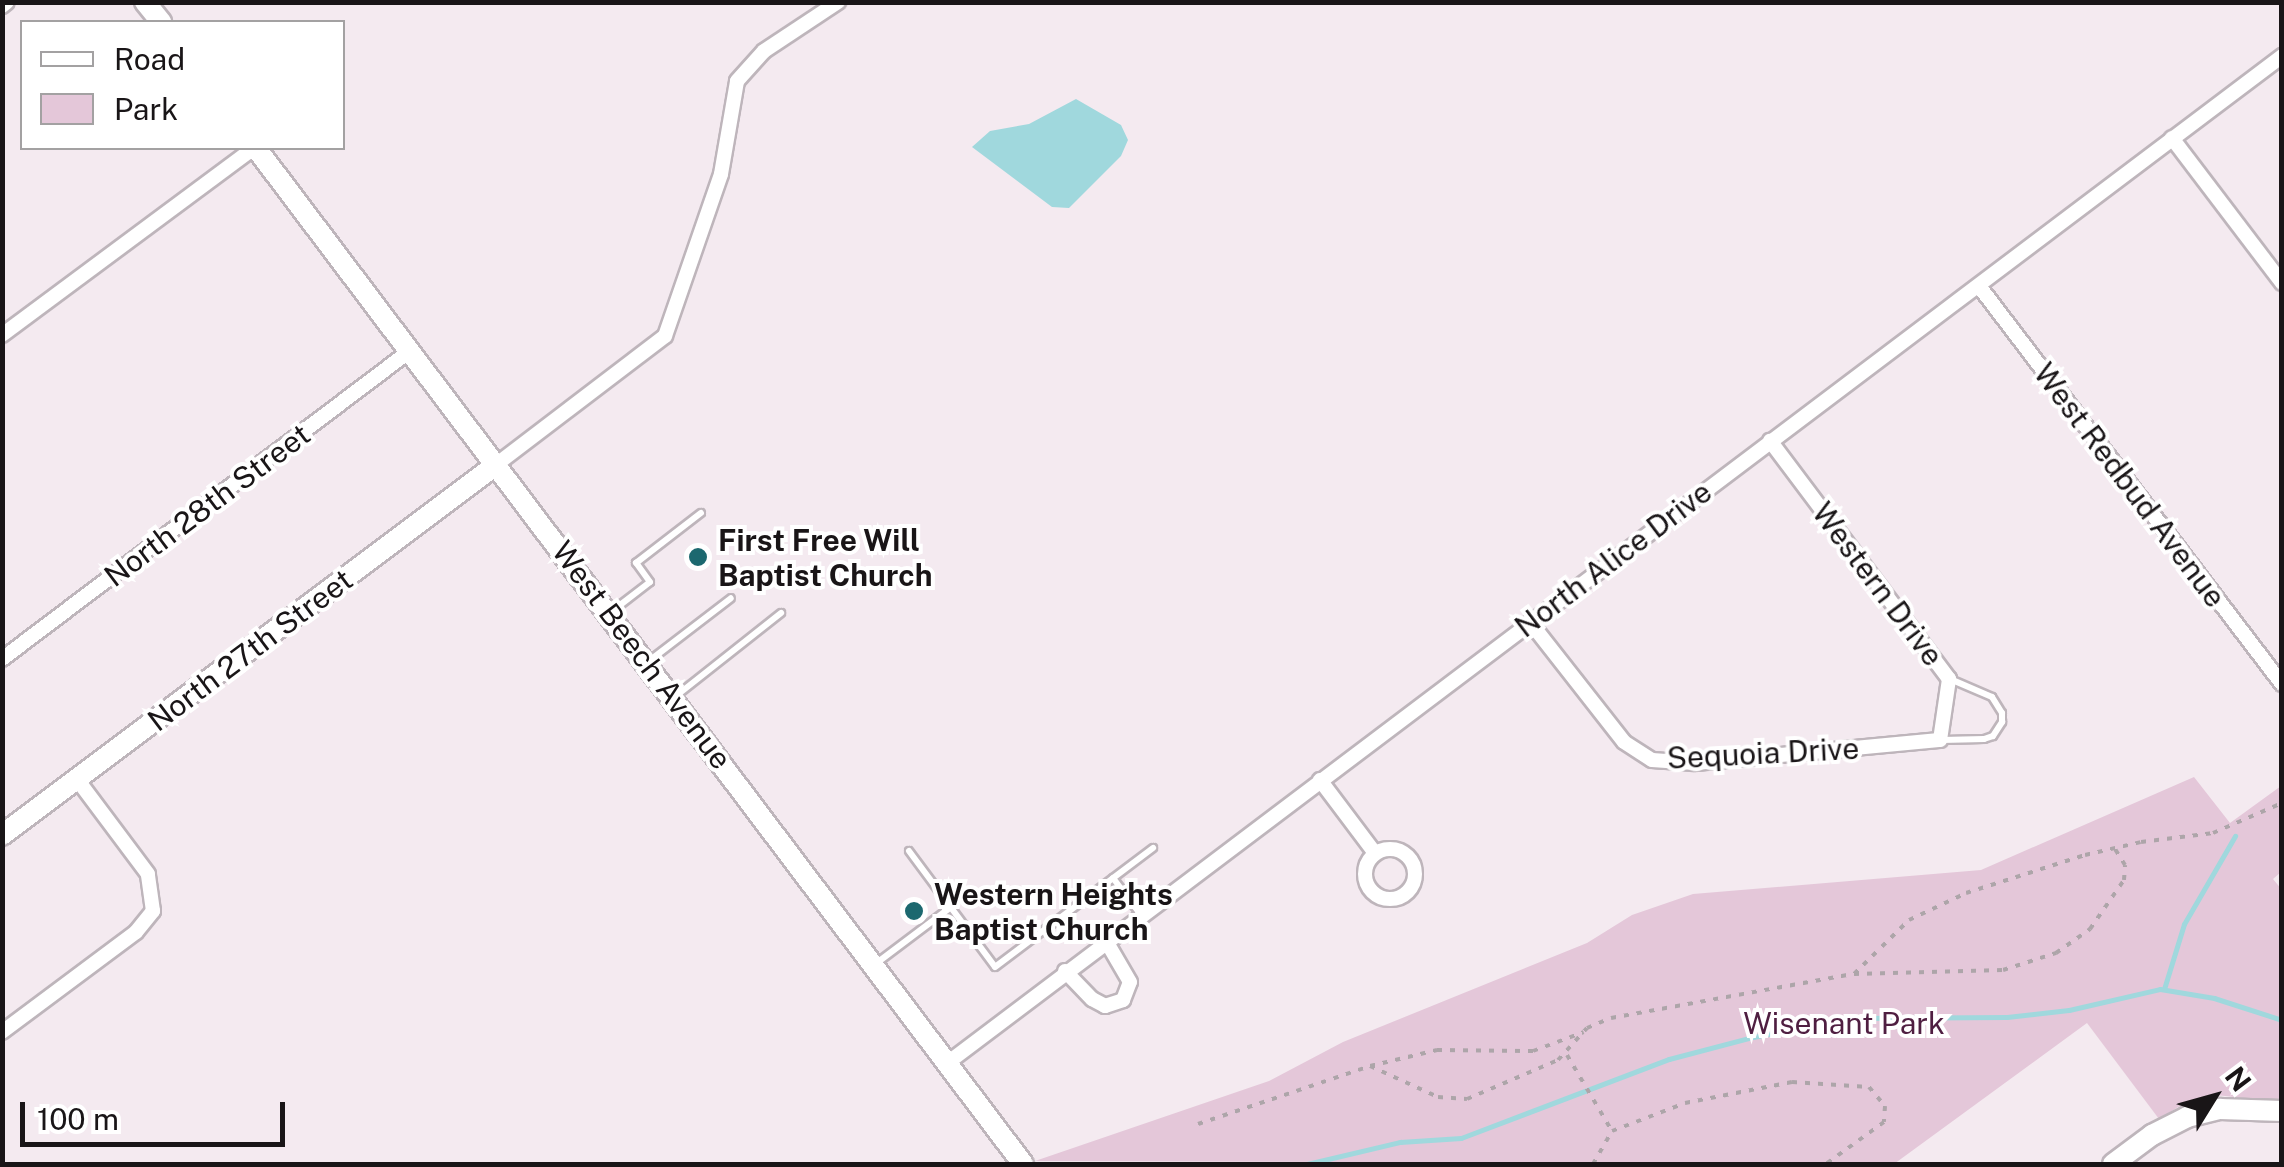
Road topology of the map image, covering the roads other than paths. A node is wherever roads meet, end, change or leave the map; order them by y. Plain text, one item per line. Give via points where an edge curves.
1 (838, 2) edge
2 (2282, 56) edge
3 (2172, 138) junction
4 (252, 150) edge
5 (257, 150) edge
6 (2282, 283) edge
7 (1979, 286) junction
8 (2, 335) edge
9 (412, 350) junction
10 (1770, 440) junction
11 (497, 464) junction
12 (701, 513) dead end
13 (731, 598) dead end
14 (610, 612) junction
15 (780, 613) dead end
16 (1530, 622) junction
17 (2, 659) edge
18 (648, 662) junction
19 (1949, 679) junction
20 (2282, 684) edge
21 (674, 697) junction
22 (1940, 740) junction
23 (77, 779) junction
24 (1320, 780) junction
25 (2, 835) edge
26 (1153, 848) dead end
27 (909, 851) dead end
28 (1375, 853) dead end
29 (1113, 878) junction
30 (951, 907) junction
31 (1141, 915) junction
32 (1106, 941) junction
33 (873, 966) junction
34 (1066, 971) junction
35 (2, 1032) edge
36 (946, 1064) junction
37 (2282, 1112) edge
38 (1023, 1164) edge
39 (2114, 1164) edge

1 - 11 street via 764,51 737,81 722,174 665,336
2 - 3 street, North Alice Drive
3 - 6 street
3 - 7 street, North Alice Drive
4 - 8 street
5 - 9 main road, West Beech Avenue
7 - 10 street, North Alice Drive
7 - 20 street, West Redbud Avenue
9 - 11 main road, West Beech Avenue
9 - 17 street, North 28th Street
10 - 16 street, North Alice Drive
10 - 19 street, Western Drive
11 - 14 main road, West Beech Avenue
11 - 23 main road, North 27th Street
12 - 14 lane via 636,563 650,582
13 - 18 lane
14 - 18 main road, West Beech Avenue
15 - 21 lane
16 - 22 street, Sequoia Drive via 1624,742 1652,760 1695,763
16 - 24 street, North Alice Drive
18 - 21 main road, West Beech Avenue
19 - 22 street, Western Drive
19 - 22 lane via 1992,697 2002,722 1984,739
21 - 33 main road, West Beech Avenue
23 - 25 main road, North 27th Street
23 - 35 street via 148,874 153,910 136,932
24 - 28 street
24 - 31 street, North Alice Drive
26 - 29 lane
27 - 30 lane
29 - 30 lane via 995,967
29 - 31 lane
30 - 33 lane
31 - 32 street, North Alice Drive
32 - 34 street, North Alice Drive
32 - 34 street via 1130,982 1123,1000 1106,1006 1092,999
33 - 36 main road, West Beech Avenue
34 - 36 street, North Alice Drive
36 - 38 main road, West Beech Avenue
37 - 39 main road via 2247,1107 2187,1117

